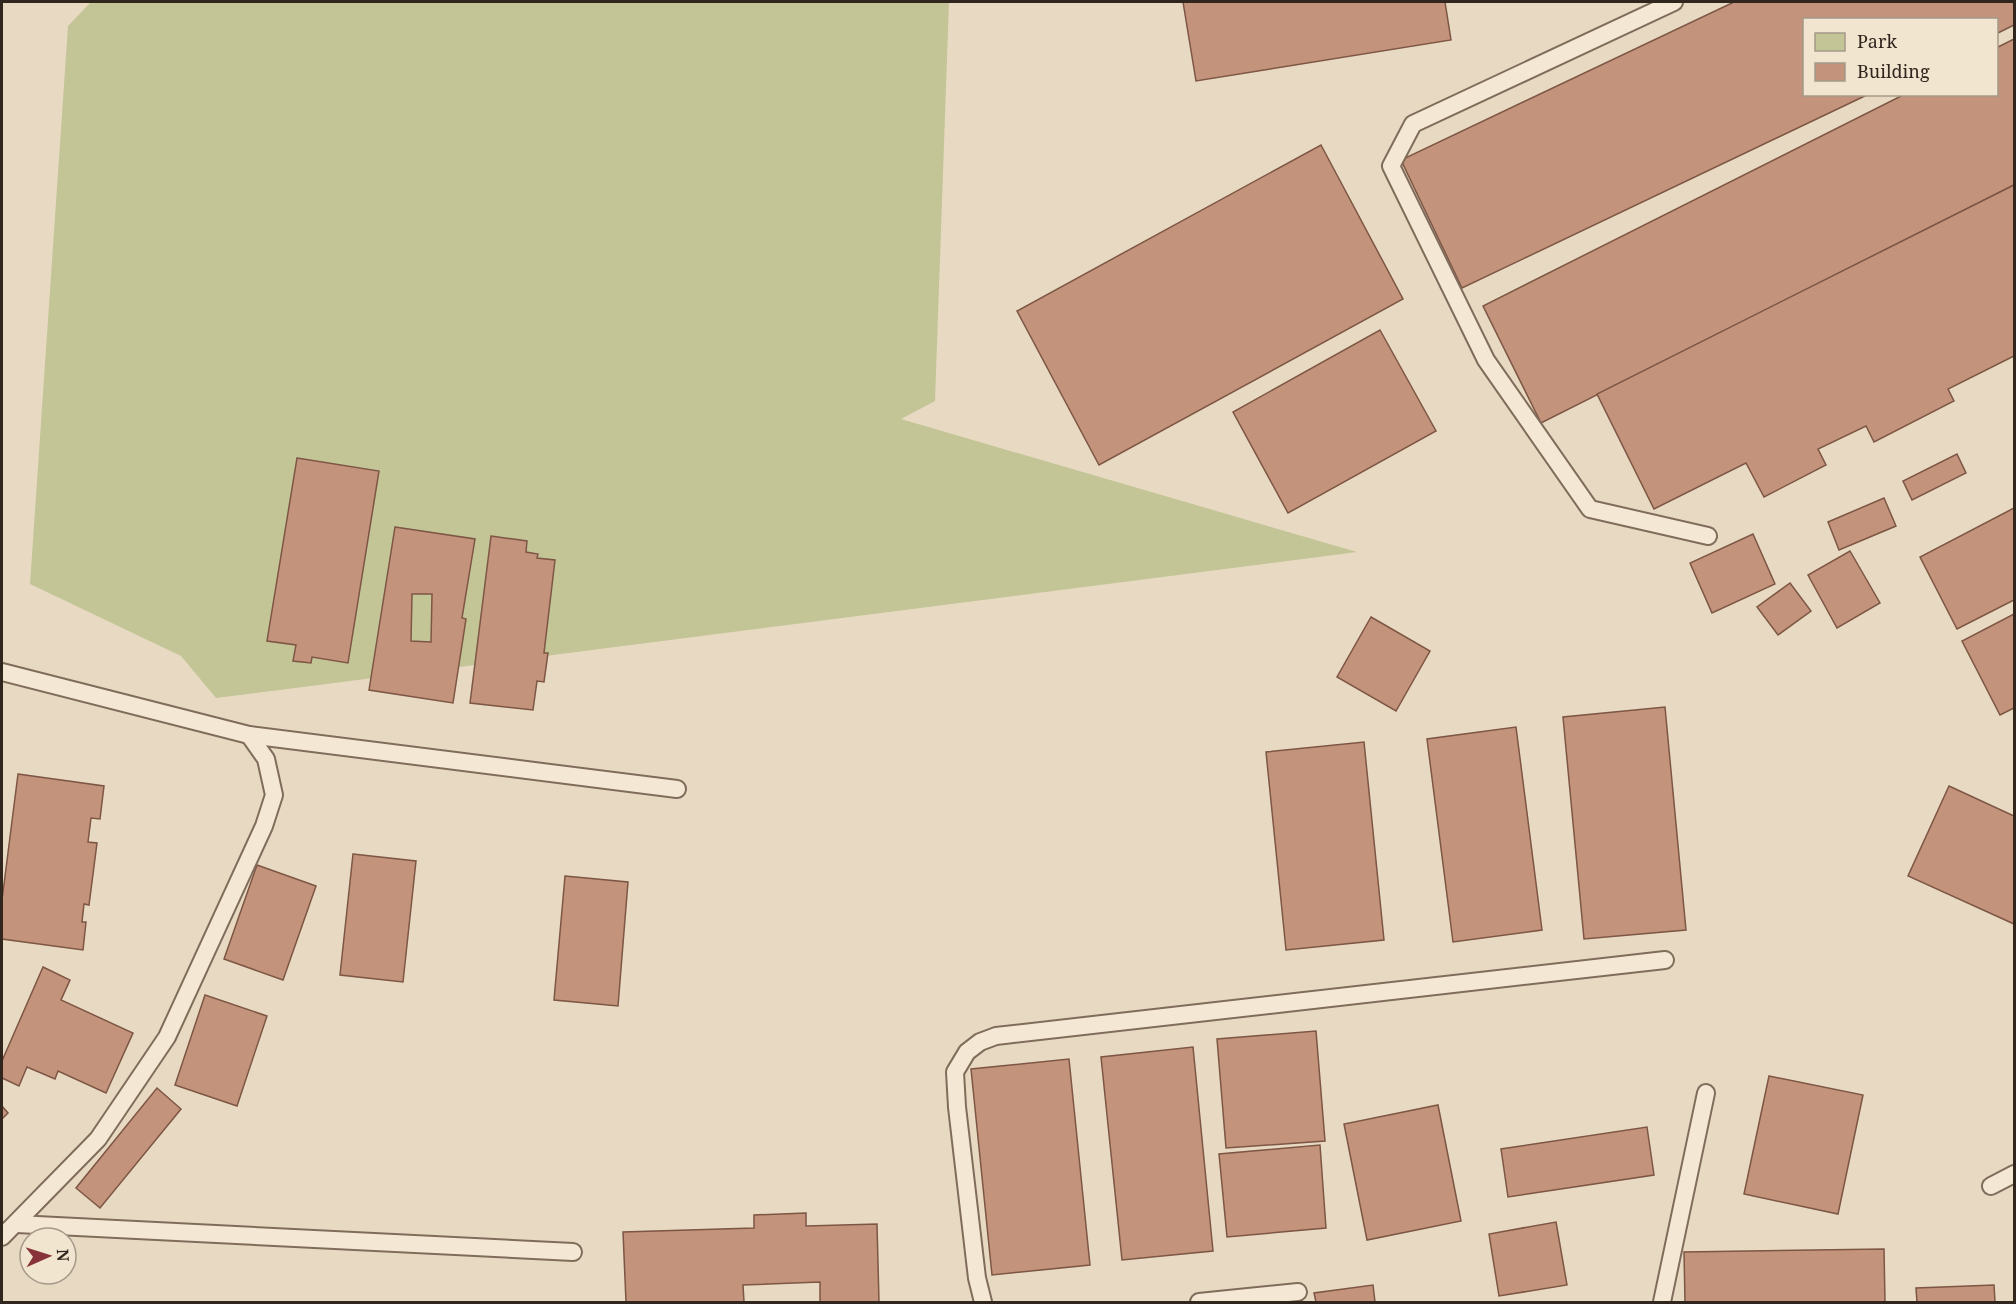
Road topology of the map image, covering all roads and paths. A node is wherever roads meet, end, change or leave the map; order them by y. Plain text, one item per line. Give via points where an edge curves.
1 (1674, 2) edge
2 (1708, 536) dead end
3 (2, 672) edge
4 (249, 735) junction
5 (677, 789) dead end
6 (1665, 960) dead end
7 (1706, 1093) dead end
8 (2014, 1174) edge
9 (1991, 1186) dead end
10 (17, 1224) junction
11 (2, 1237) edge
12 (573, 1252) dead end
13 (1298, 1292) dead end
14 (983, 1302) edge
15 (1199, 1302) edge
16 (1662, 1302) edge

1 - 2 lane via 1413,124 1391,166 1485,360 1590,509
3 - 4 lane
4 - 5 lane
4 - 10 lane via 266,759 274,795 264,826 167,1038 98,1138
6 - 14 lane via 996,1036 980,1042 960,1061 955,1072 977,1278
7 - 16 lane
8 - 9 lane
10 - 11 lane
10 - 12 lane
13 - 15 lane

